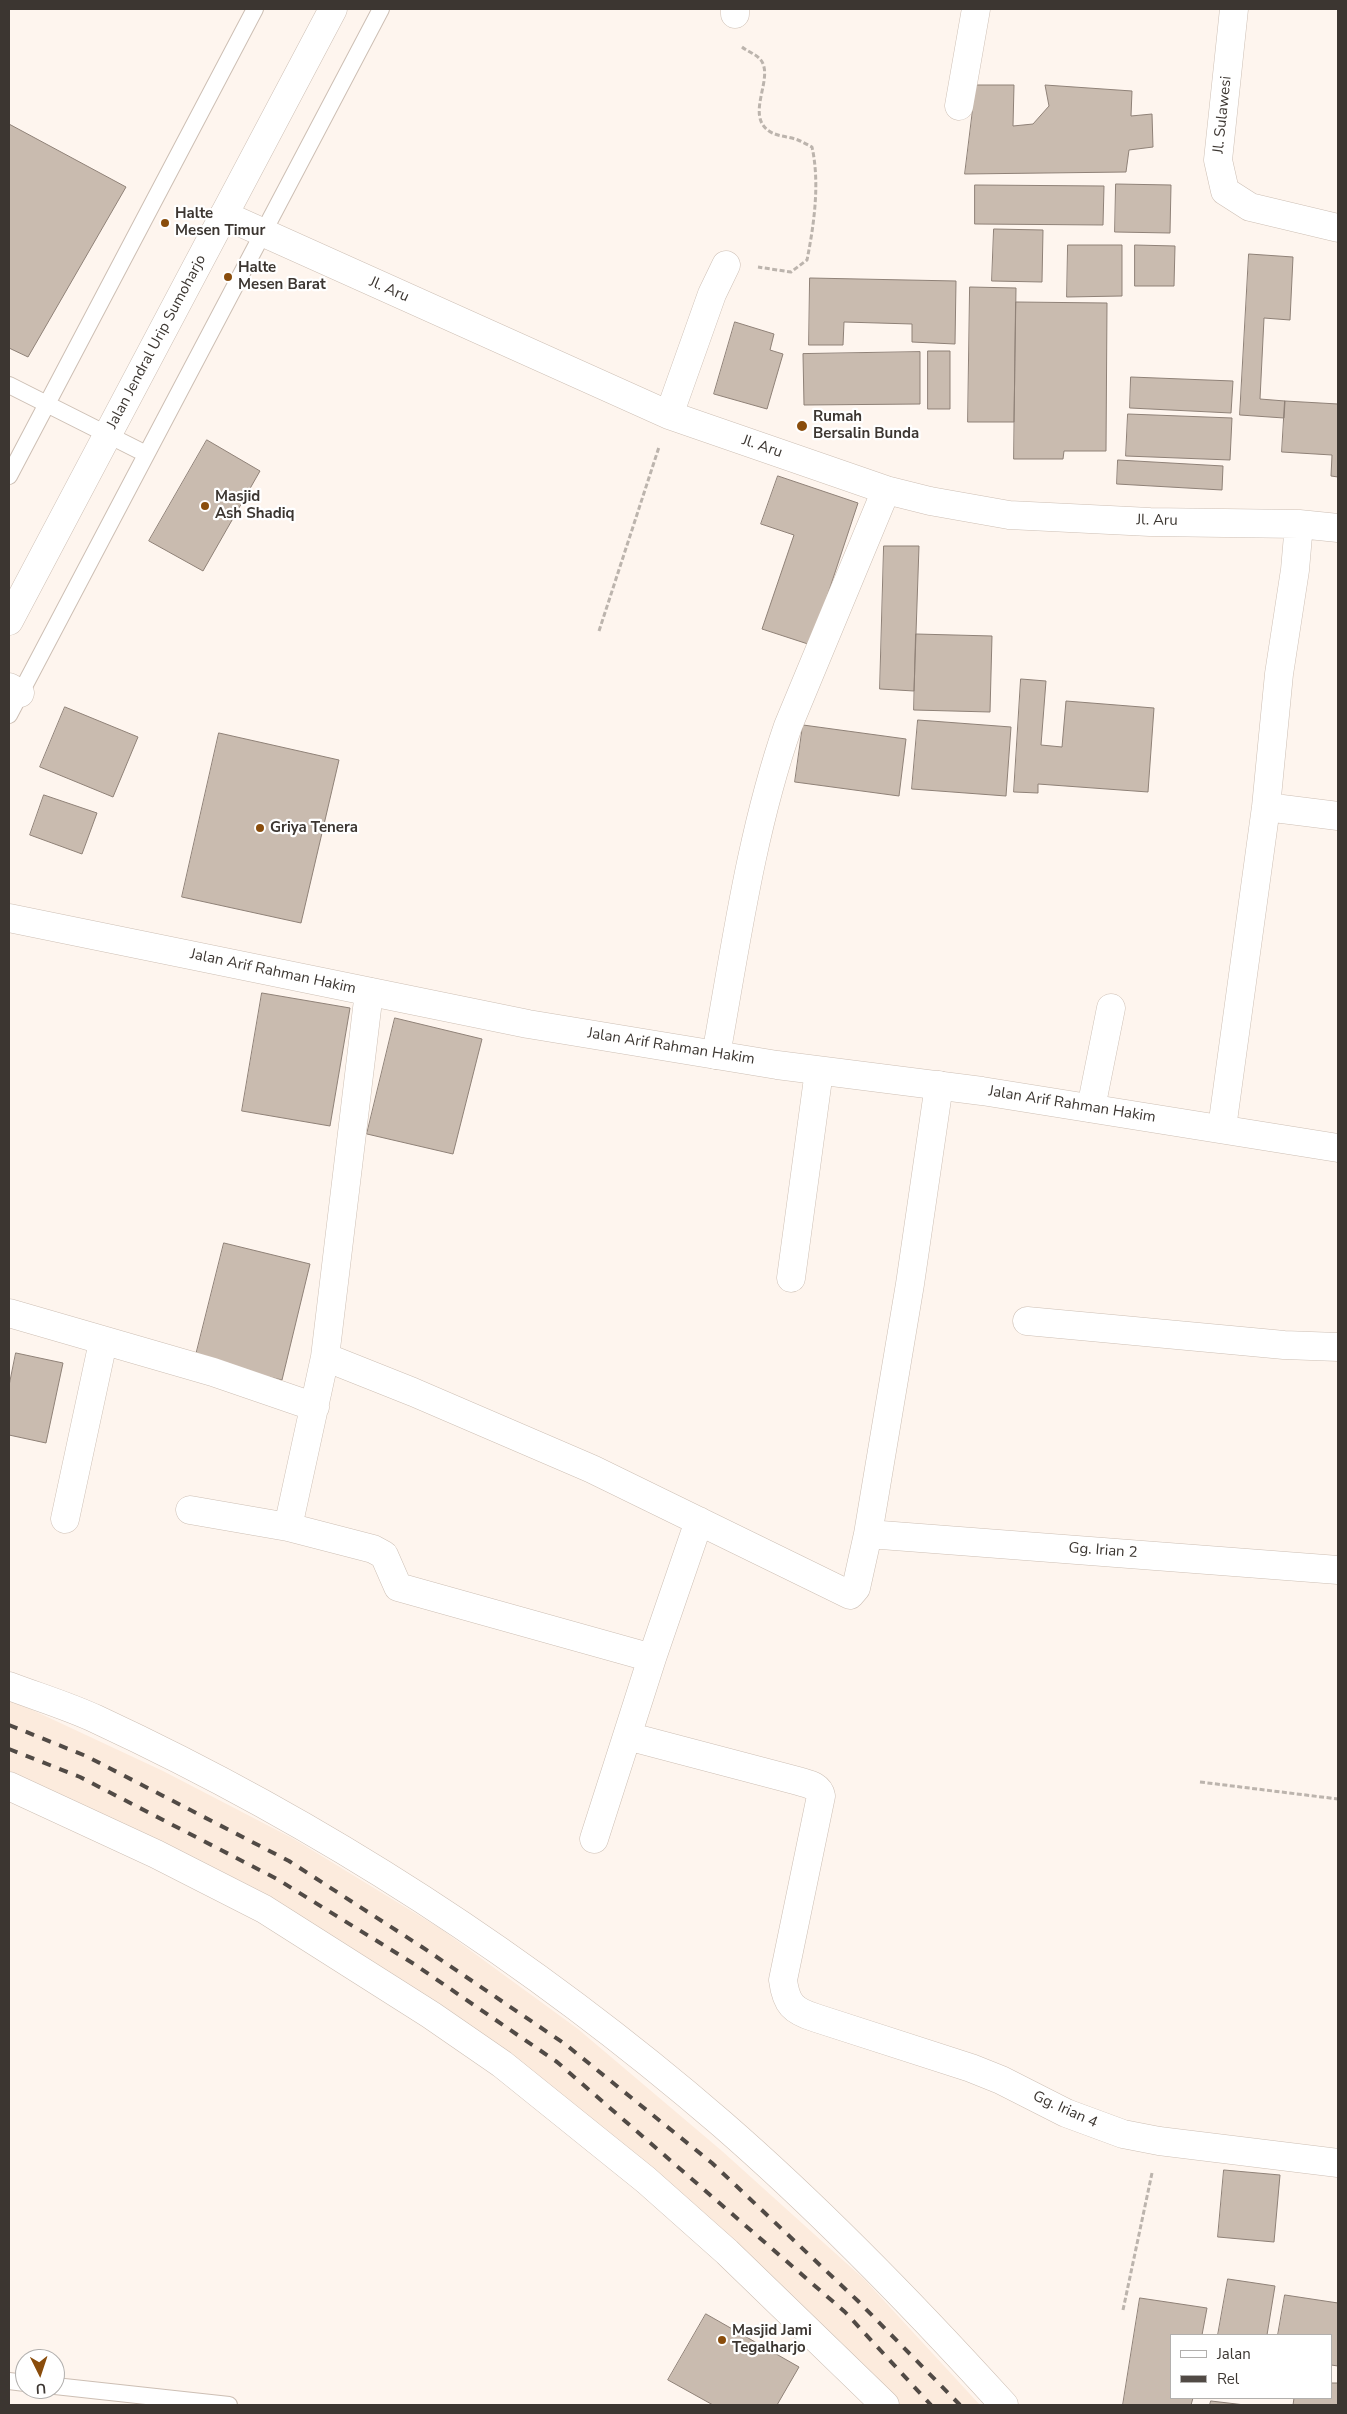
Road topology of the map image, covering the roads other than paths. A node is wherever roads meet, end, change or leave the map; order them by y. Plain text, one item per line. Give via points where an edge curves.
1 (256, 9) edge
2 (333, 9) edge
3 (381, 9) edge
4 (976, 9) edge
5 (1234, 9) edge
6 (959, 106) dead end
7 (224, 215) junction
8 (1338, 228) edge
9 (263, 234) junction
10 (726, 265) road end
11 (9, 385) edge
12 (46, 405) junction
13 (669, 415) junction
14 (108, 434) junction
15 (146, 454) junction
16 (9, 476) edge
17 (886, 490) junction
18 (1299, 524) junction
19 (1338, 528) edge
20 (9, 621) edge
21 (13, 698) edge
22 (1266, 807) junction
23 (1338, 816) edge
24 (9, 918) edge
25 (369, 992) junction
26 (1111, 1008) dead end
27 (716, 1055) junction
28 (819, 1071) junction
29 (939, 1085) junction
30 (1091, 1108) junction
31 (1222, 1128) junction
32 (1338, 1148) edge
33 (791, 1278) dead end
34 (9, 1313) edge
35 (1027, 1321) dead end
36 (103, 1342) junction
37 (1338, 1347) edge
38 (325, 1357) junction
39 (315, 1407) junction
40 (190, 1510) dead end
41 (65, 1519) dead end
42 (699, 1521) junction
43 (288, 1527) junction
44 (868, 1534) junction
45 (1338, 1570) edge
46 (652, 1658) junction
47 (9, 1686) edge
48 (627, 1736) junction
49 (9, 1786) edge
50 (594, 1839) dead end
51 (1338, 2162) edge
52 (65, 2387) edge
53 (229, 2405) edge
54 (885, 2405) edge
55 (1004, 2405) edge

1 - 12 lane
2 - 7 street, Jalan Jendral Urip Sumoharjo
3 - 9 lane
4 - 6 street
5 - 8 street, Jl. Sulawesi via 1218,160 1225,191 1250,208
7 - 9 street, Jl. Aru
7 - 14 street, Jalan Jendral Urip Sumoharjo
9 - 13 street, Jl. Aru
9 - 15 lane
10 - 13 street via 712,294
11 - 12 lane
12 - 14 lane
12 - 16 lane
13 - 17 street, Jl. Aru
14 - 15 lane
14 - 20 street, Jalan Jendral Urip Sumoharjo
15 - 21 lane
17 - 18 street, Jl. Aru via 1009,515 1150,522
17 - 27 street via 776,761 752,850
18 - 19 street, Jl. Aru
18 - 22 street
22 - 23 street
22 - 31 street
24 - 25 street, Jalan Arif Rahman Hakim
25 - 27 street, Jalan Arif Rahman Hakim via 528,1024
25 - 38 street
26 - 30 street
27 - 28 street, Jalan Arif Rahman Hakim
28 - 29 street, Jalan Arif Rahman Hakim
28 - 33 street
29 - 30 street, Jalan Arif Rahman Hakim
29 - 44 street
30 - 31 street, Jalan Arif Rahman Hakim
31 - 32 street, Jalan Arif Rahman Hakim
34 - 36 street
35 - 37 street via 1284,1345
36 - 39 street via 213,1372
36 - 41 street
38 - 39 street
38 - 42 street via 574,1461
39 - 43 street
40 - 43 street
42 - 44 street via 845,1594 856,1588
42 - 46 street
43 - 46 street via 381,1552 398,1587
44 - 45 street, Gg. Irian 2
46 - 48 street
47 - 55 street via 94,1718 238,1790 352,1855 520,1966 722,2124 836,2230 929,2323
48 - 50 street
48 - 51 street, Gg. Irian 4 via 798,1781 820,1791 783,1980 785,1996 793,2008 803,2014 963,2065 1066,2113 1123,2134
49 - 54 street via 156,1854 264,1909 423,2009 494,2058 638,2174 727,2252
52 - 53 lane

